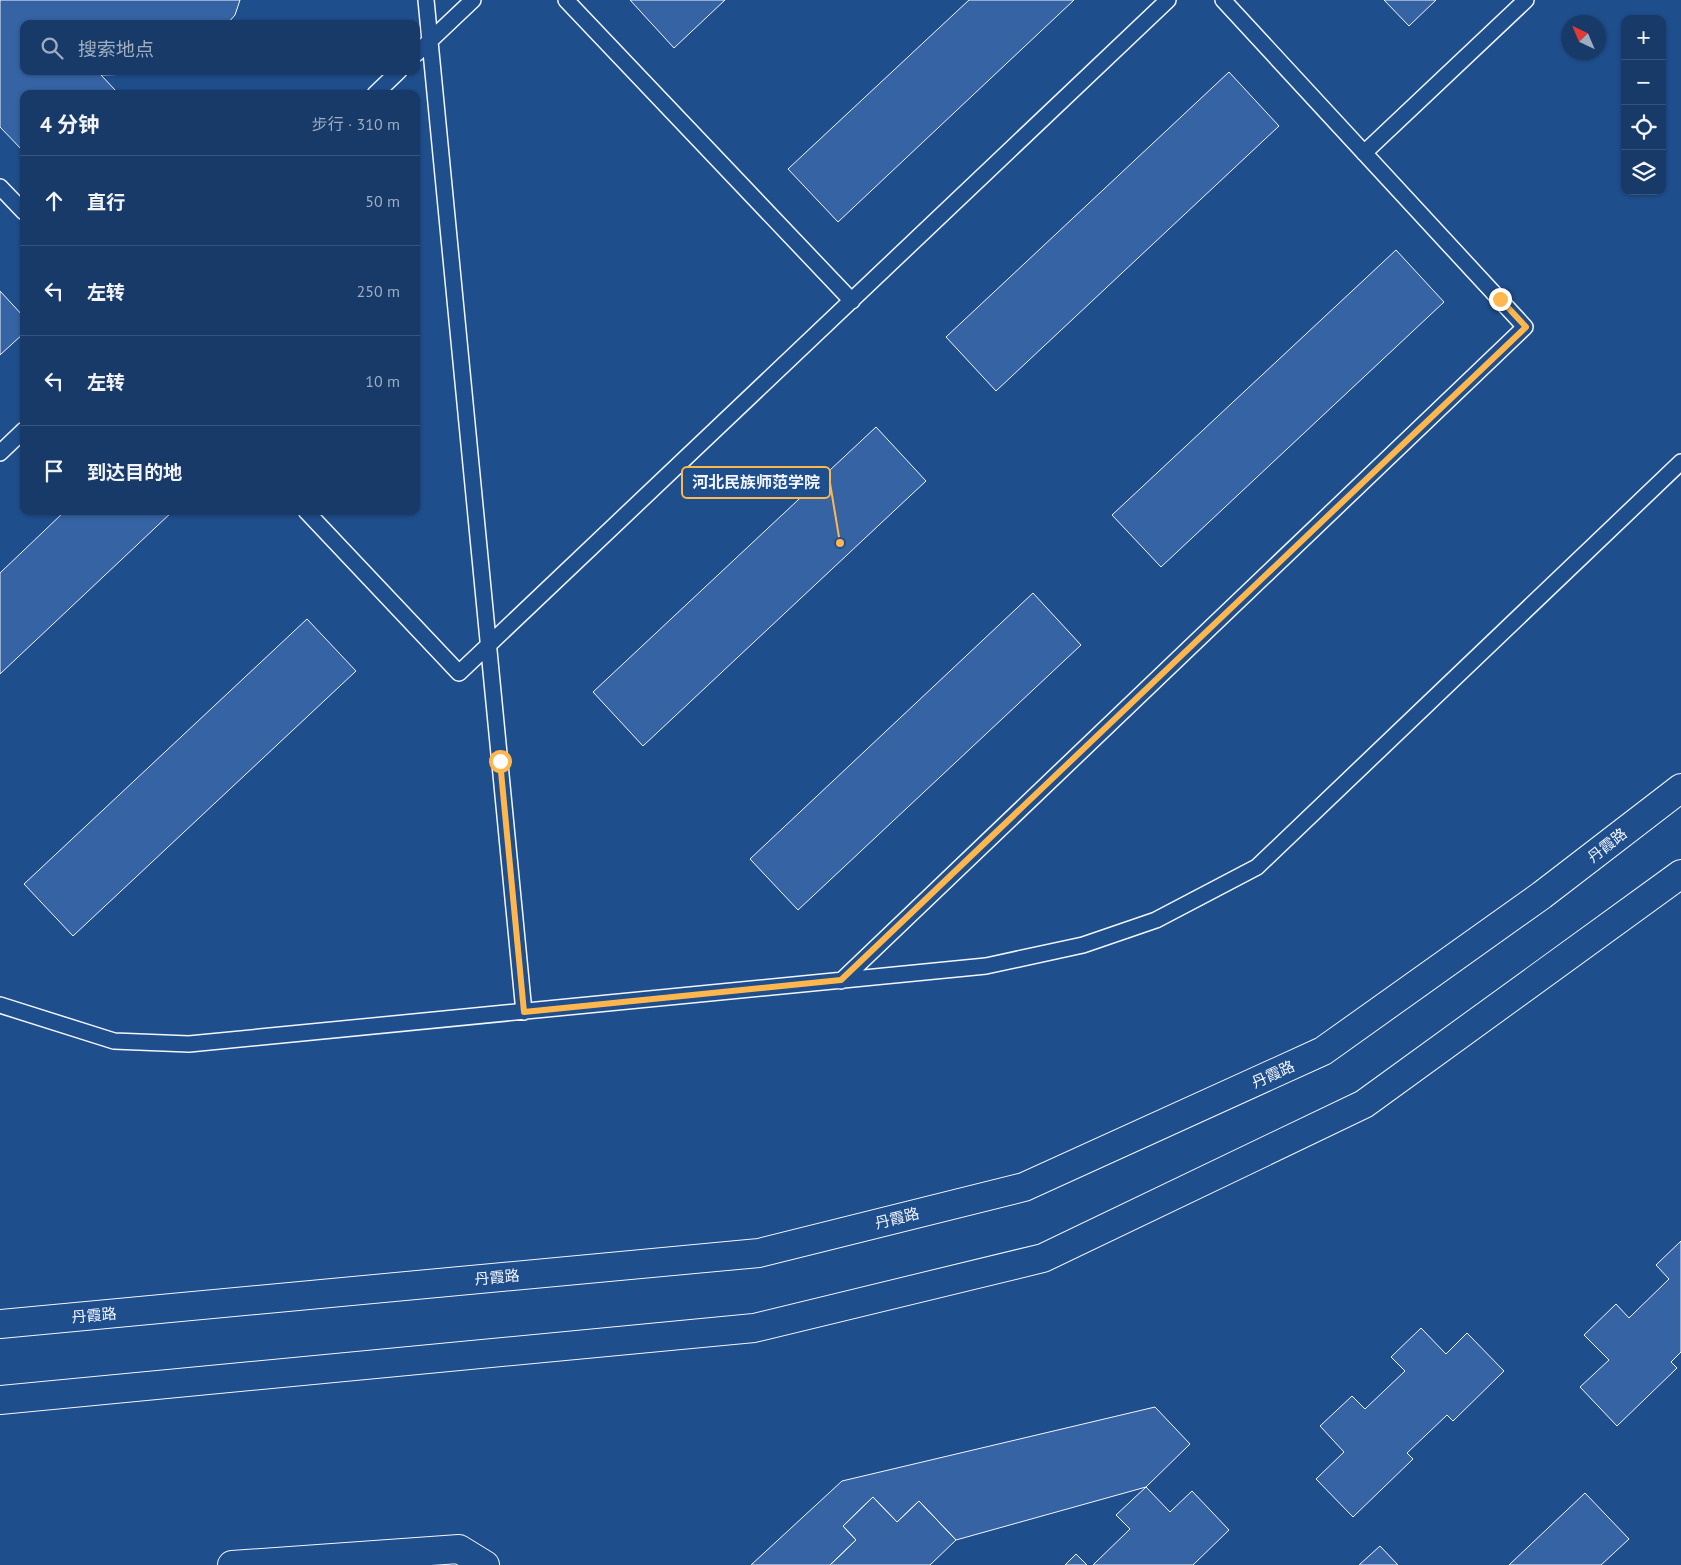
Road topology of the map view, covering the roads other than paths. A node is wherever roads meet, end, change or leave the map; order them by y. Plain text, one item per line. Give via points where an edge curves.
1 (426, 0) edge
2 (473, 0) edge
3 (566, 0) edge
4 (1168, 0) edge
5 (1224, 0) edge
6 (1526, 0) edge
7 (430, 41) junction
8 (420, 50) edge
9 (395, 75) edge
10 (379, 90) edge
11 (1364, 153) junction
12 (0, 187) edge
13 (20, 208) edge
14 (852, 300) junction
15 (20, 434) edge
16 (0, 453) edge
17 (1681, 462) edge
18 (310, 515) edge
19 (489, 645) junction
20 (1681, 788) edge
21 (1681, 874) edge
22 (841, 980) junction
23 (0, 1005) edge
24 (524, 1012) junction
25 (0, 1324) edge
26 (0, 1400) edge
27 (232, 1565) edge
28 (485, 1565) edge

1 - 7 lane
2 - 7 lane
3 - 14 lane
4 - 14 lane
5 - 11 lane
6 - 11 lane
7 - 8 lane
7 - 19 lane
9 - 10 lane
11 - 22 lane via 1526,327
12 - 13 lane
14 - 19 lane
15 - 16 lane
17 - 22 lane via 1257,867 1156,920 1083,945 986,966
18 - 19 lane via 459,673
19 - 24 lane
20 - 25 main road, 丹霞路 via 1542,895 1323,1051 1024,1187 759,1253
21 - 26 main road via 1364,1104 1043,1258 754,1328
22 - 24 lane
23 - 24 lane via 114,1041 190,1044
27 - 28 main road via 459,1549

